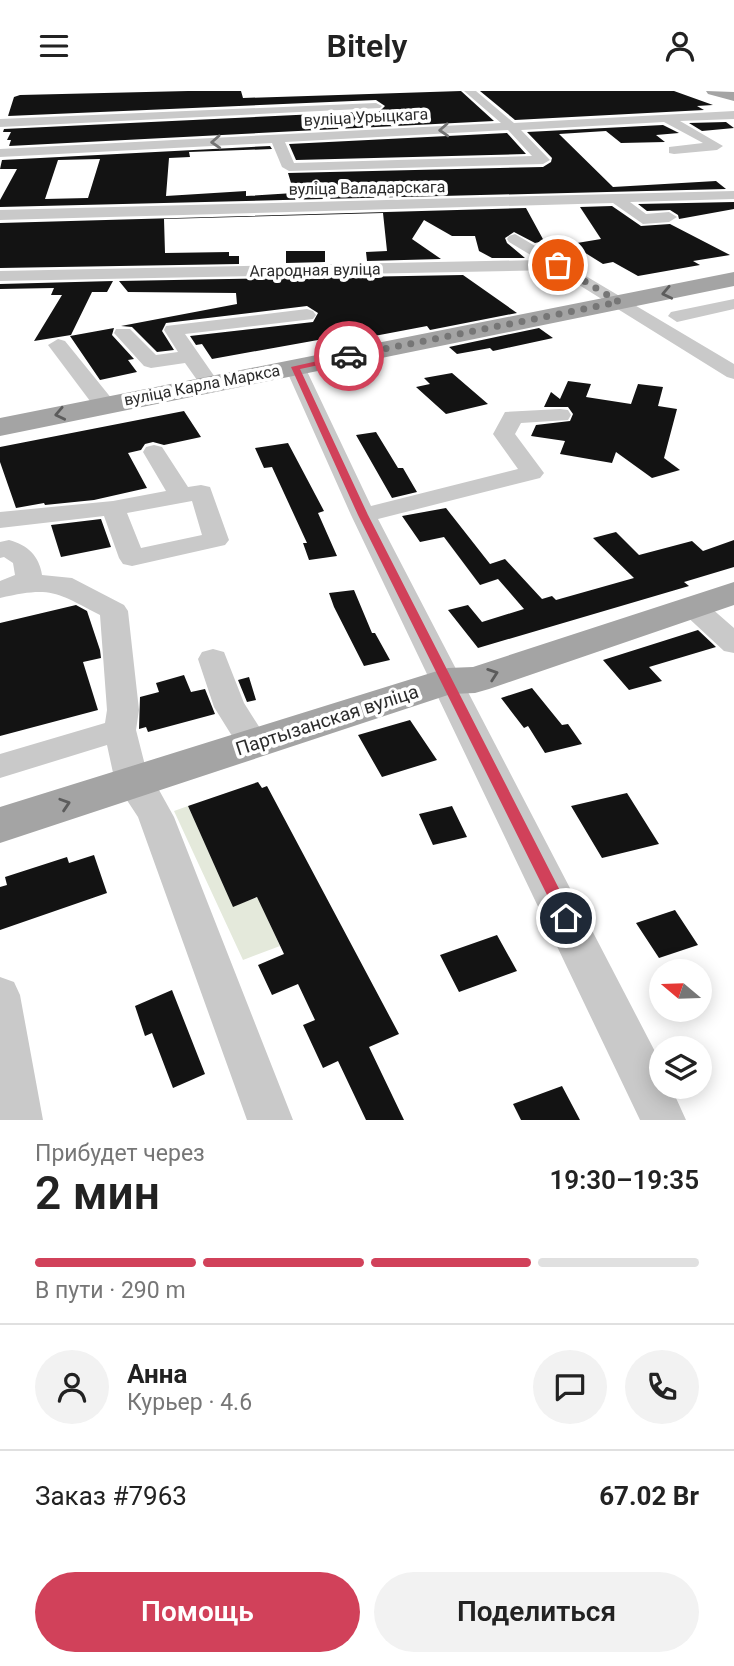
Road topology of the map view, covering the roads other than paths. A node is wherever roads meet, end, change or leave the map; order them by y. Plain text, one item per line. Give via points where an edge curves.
1 (364, 91) edge
2 (469, 91) edge
3 (713, 91) edge
4 (731, 96) edge
5 (697, 98) dead end
6 (734, 115) edge
7 (665, 118) junction
8 (387, 119) junction
9 (0, 123) edge
10 (512, 127) junction
11 (277, 139) junction
12 (674, 150) dead end
13 (0, 153) edge
14 (734, 195) edge
15 (617, 199) junction
16 (0, 215) edge
17 (669, 217) dead end
18 (515, 239) dead end
19 (558, 265) junction
20 (0, 276) edge
21 (732, 287) edge
22 (619, 302) junction
23 (307, 315) dead end
24 (677, 316) dead end
25 (123, 333) dead end
26 (58, 345) dead end
27 (192, 356) junction
28 (295, 367) junction
29 (734, 373) edge
30 (209, 383) junction
31 (104, 404) junction
32 (560, 415) dead end
33 (0, 426) edge
34 (154, 452) dead end
35 (181, 496) junction
36 (113, 508) junction
37 (363, 515) junction
38 (0, 521) edge
39 (5, 549) edge
40 (12, 587) edge
41 (734, 593) edge
42 (692, 606) junction
43 (734, 644) edge
44 (213, 659) dead end
45 (448, 681) junction
46 (120, 730) junction
47 (254, 744) junction
48 (0, 766) edge
49 (132, 782) junction
50 (0, 825) edge
51 (0, 995) edge
52 (20, 1120) edge
53 (270, 1120) edge
54 (663, 1120) edge

1 - 8 street
2 - 10 street
3 - 4 main road
4 - 5 street
6 - 7 street, вуліца Урыцкага
7 - 10 street, вуліца Урыцкага
7 - 12 street via 717,146
8 - 9 street
10 -> 8 street, вуліца Урыцкага
8 - 11 street, вуліца Урыцкага
10 - 11 street via 543,160 289,167
11 -> 13 street, вуліца Урыцкага
14 - 15 street, вуліца Валадарскага
15 - 16 street, вуліца Валадарскага
15 - 17 street via 643,219
18 - 19 street
19 - 20 street, Агародная вуліца
19 - 22 street
21 -> 22 main road, вуліца Карла Маркса
21 - 24 street
22 - 28 main road, вуліца Карла Маркса
22 - 29 street
23 - 27 street via 173,330
25 - 27 street via 151,362
26 - 31 street
27 - 30 street
28 - 30 main road, вуліца Карла Маркса
28 - 37 street
30 - 31 main road, вуліца Карла Маркса
31 -> 33 main road, вуліца Карла Маркса
32 - 37 street via 513,417 504,434 532,473
34 - 35 street
35 - 36 street
35 - 36 street via 201,492 216,540 132,558
36 - 38 street
37 - 45 street
38 - 39 street
39 - 40 street via 26,560 29,575
40 - 46 street via 62,584 114,611 123,710
41 - 42 main road, Партызанская вуліца
42 - 43 street
45 -> 42 main road, Партызанская вуліца via 475,680
44 - 47 street via 230,707
45 - 47 main road, Партызанская вуліца
45 - 54 street
46 - 48 street
46 - 49 street
47 - 49 main road, Партызанская вуліца
50 -> 49 main road, Партызанская вуліца
49 - 53 street via 156,817
51 - 52 street

